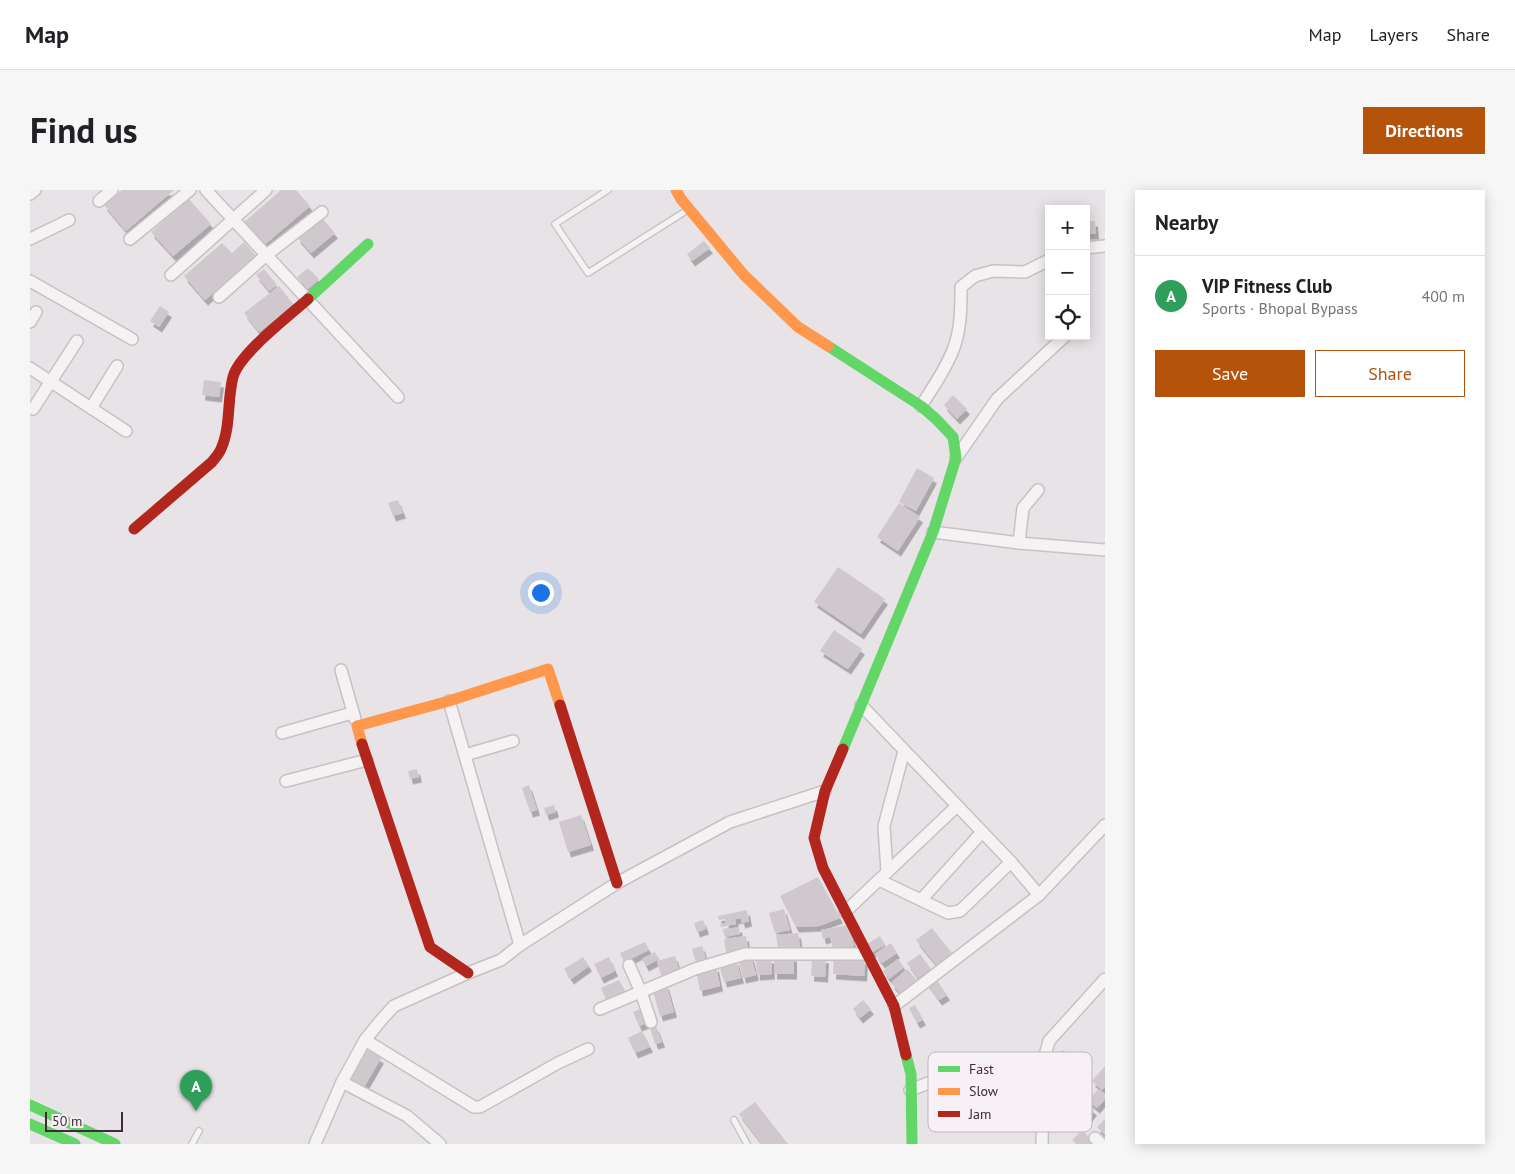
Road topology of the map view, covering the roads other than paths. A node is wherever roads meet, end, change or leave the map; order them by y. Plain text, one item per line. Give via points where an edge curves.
1 (35, 190) edge
2 (112, 190) edge
3 (190, 190) edge
4 (206, 190) edge
5 (266, 190) edge
6 (608, 190) edge
7 (676, 190) edge
8 (30, 194) edge
9 (99, 201) dead end
10 (689, 209) junction
11 (322, 212) dead end
12 (234, 219) junction
13 (69, 220) dead end
14 (30, 239) edge
15 (130, 239) dead end
16 (368, 244) dead end
17 (1105, 246) edge
18 (1090, 248) edge
19 (265, 256) junction
20 (1045, 262) edge
21 (171, 275) dead end
22 (30, 281) edge
23 (219, 297) dead end
24 (307, 300) junction
25 (132, 339) dead end
26 (1061, 340) edge
27 (77, 341) dead end
28 (118, 366) dead end
29 (30, 368) edge
30 (50, 381) junction
31 (398, 397) dead end
32 (921, 406) junction
33 (33, 408) dead end
34 (92, 408) junction
35 (126, 430) dead end
36 (956, 458) junction
37 (1038, 490) dead end
38 (134, 529) dead end
39 (933, 532) junction
40 (1019, 543) junction
41 (1105, 550) edge
42 (341, 670) dead end
43 (449, 701) junction
44 (861, 705) junction
45 (352, 713) junction
46 (357, 726) junction
47 (282, 733) dead end
48 (513, 741) dead end
49 (904, 751) junction
50 (465, 755) junction
51 (367, 760) junction
52 (286, 781) dead end
53 (825, 791) junction
54 (957, 806) junction
55 (1105, 825) edge
56 (982, 832) junction
57 (1011, 862) junction
58 (883, 876) junction
59 (617, 883) junction
60 (1039, 895) junction
61 (921, 900) junction
62 (845, 912) junction
63 (520, 946) junction
64 (866, 954) junction
65 (629, 965) dead end
66 (468, 973) junction
67 (1103, 984) edge
68 (641, 992) junction
69 (894, 1006) junction
70 (600, 1009) dead end
71 (651, 1022) dead end
72 (365, 1040) junction
73 (588, 1049) dead end
74 (1046, 1052) edge
75 (342, 1082) junction
76 (928, 1083) edge
77 (910, 1090) junction
78 (30, 1105) edge
79 (734, 1120) dead end
80 (30, 1124) edge
81 (199, 1131) dead end
82 (75, 1144) edge
83 (115, 1144) edge
84 (192, 1144) edge
85 (315, 1144) edge
86 (440, 1144) edge
87 (747, 1144) edge
88 (912, 1144) edge

1 - 8 street
2 - 9 street
3 - 15 street
4 - 12 street
5 - 12 street
6 - 10 lane via 555,224 588,273
7 - 10 street
10 - 32 street via 744,275 798,327
11 - 19 street
12 - 19 street
12 - 21 street
13 - 14 street
16 - 24 street
17 - 18 street
19 - 23 street
19 - 24 street
20 - 32 street via 1025,272 993,270 975,276 962,287 956,342
22 - 25 street
24 - 31 street
24 - 38 street via 237,367 225,436 221,450 212,462
26 - 36 street via 997,399
27 - 30 street
28 - 34 street
29 - 30 street
30 - 33 street
30 - 34 street
32 - 36 street via 953,437
34 - 35 street
36 - 39 street
37 - 40 street via 1023,508
39 - 40 street
39 - 44 street
40 - 41 street
42 - 45 street
43 - 46 street
43 - 50 street
43 - 59 street via 548,669
44 - 49 street
44 - 53 street
45 - 46 street
45 - 47 street
46 - 51 street
48 - 50 street
49 - 54 street
49 - 58 street via 884,826
50 - 63 street
51 - 52 street
51 - 66 street via 430,947
53 - 59 street via 730,822
53 - 62 street via 814,838 823,868
54 - 56 street
54 - 58 street
55 - 60 street
56 - 57 street
56 - 61 street
57 - 60 street
57 - 61 street via 960,911 948,913
58 - 61 street
58 - 62 street
59 - 63 street
60 - 69 street
62 - 64 street
63 - 66 street via 501,960
64 - 68 street via 745,954 695,969
64 - 69 street
65 - 68 street
66 - 72 street via 394,1006
67 - 74 street via 1049,1041
68 - 70 street
68 - 71 street
69 - 77 street via 911,1074
72 - 73 street via 474,1107 480,1107
72 - 75 street
75 - 85 street
75 - 86 street via 407,1116
76 - 77 street
77 - 88 street
78 - 83 street
79 - 87 lane
80 - 82 street
81 - 84 lane

